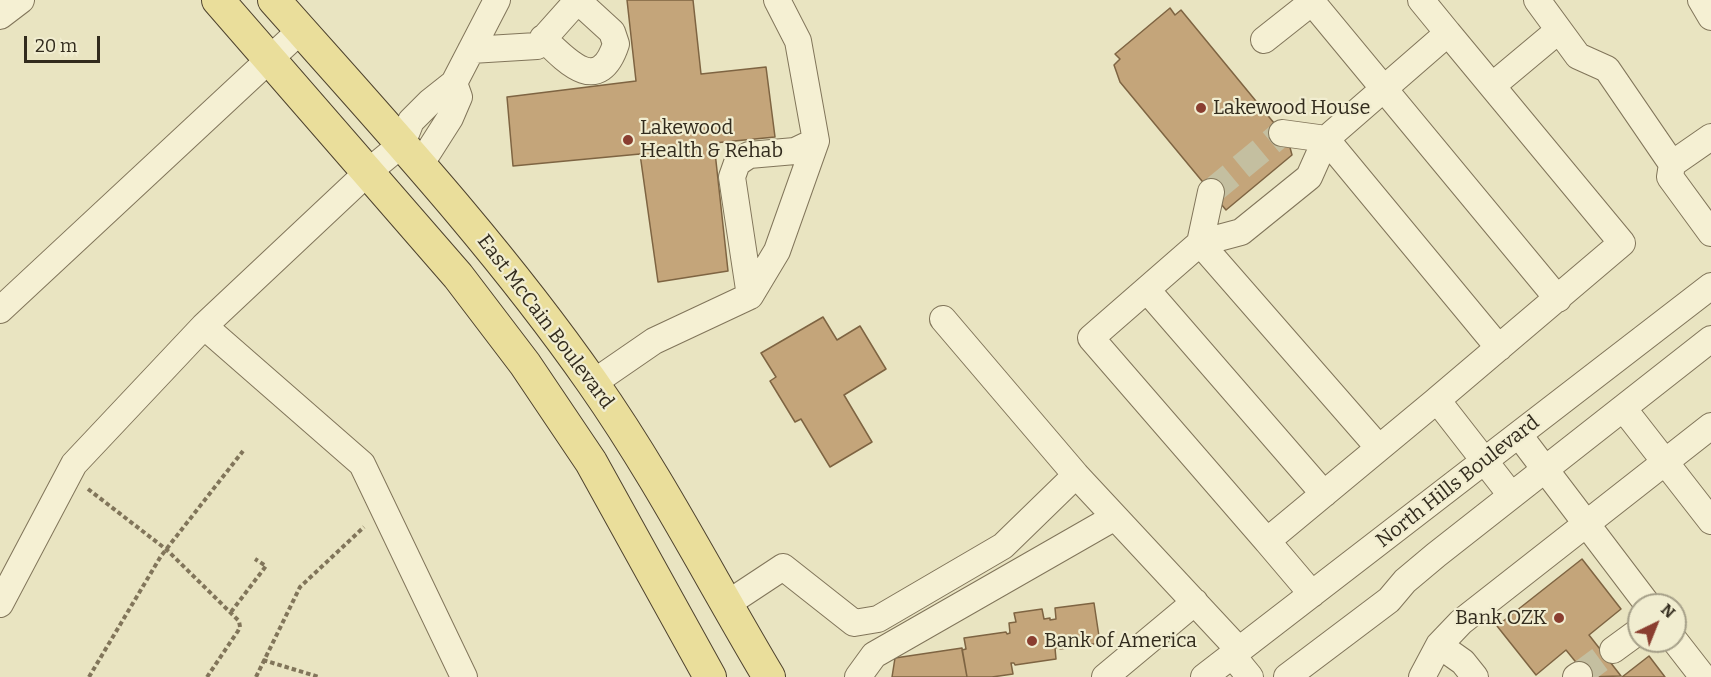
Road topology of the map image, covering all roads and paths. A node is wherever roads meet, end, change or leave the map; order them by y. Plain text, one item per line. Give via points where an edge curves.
1 (21, 0) edge
2 (218, 0) edge
3 (274, 0) edge
4 (497, 0) edge
5 (578, 0) edge
6 (777, 0) edge
7 (1421, 0) edge
8 (1537, 0) edge
9 (1701, 0) edge
10 (1313, 1) edge
11 (0, 16) edge
12 (1711, 16) edge
13 (301, 30) junction
14 (1559, 30) junction
15 (1448, 33) junction
16 (543, 38) junction
17 (1264, 40) dead end
18 (471, 50) junction
19 (269, 59) junction
20 (1492, 86) junction
21 (1384, 89) junction
22 (1282, 133) dead end
23 (1711, 137) edge
24 (1326, 139) junction
25 (816, 141) junction
26 (411, 155) junction
27 (1672, 164) junction
28 (368, 172) junction
29 (1211, 192) tunnel mouth
30 (1711, 233) edge
31 (1200, 243) junction
32 (1711, 286) edge
33 (1147, 290) junction
34 (750, 296) junction
35 (1558, 299) junction
36 (0, 310) edge
37 (943, 319) dead end
38 (204, 326) junction
39 (1711, 339) edge
40 (1499, 348) junction
41 (593, 383) junction
42 (1437, 400) junction
43 (1623, 408) junction
44 (1711, 426) edge
45 (1519, 435) junction
46 (1378, 448) junction
47 (243, 451) dead end
48 (1485, 461) junction
49 (1664, 463) junction
50 (1544, 470) junction
51 (1076, 475) junction
52 (68, 476) junction
53 (1324, 494) junction
54 (1511, 495) junction
55 (385, 512) junction
56 (1115, 517) junction
57 (1711, 521) edge
58 (1586, 524) junction
59 (1267, 541) junction
60 (166, 550) junction
61 (255, 559) dead end
62 (1639, 593) edge
63 (1312, 594) junction
64 (1195, 602) junction
65 (0, 604) edge
66 (727, 604) junction
67 (231, 612) junction
68 (1627, 640) edge
69 (1438, 645) junction
70 (1613, 650) tunnel mouth
71 (1236, 653) junction
72 (1685, 653) edge
73 (263, 660) junction
74 (89, 677) edge
75 (207, 677) edge
76 (255, 677) edge
77 (319, 677) edge
78 (464, 677) edge
79 (710, 677) edge
80 (769, 677) edge
81 (858, 677) edge
82 (1105, 677) edge
83 (1204, 677) edge
84 (1250, 677) edge
85 (1287, 677) edge
86 (1422, 677) edge
87 (1476, 677) edge
88 (1703, 677) edge

1 - 11 street
2 - 19 main road, East McCain Boulevard
3 - 13 main road, East McCain Boulevard
4 - 18 street
5 - 16 street
5 - 16 street via 612,32 616,44 610,61 595,71 577,69
6 - 25 street via 798,41
7 - 15 street
8 - 14 street
9 - 12 street
10 - 17 street
10 - 21 street
13 - 19 street
13 - 26 main road, East McCain Boulevard
14 - 20 street
14 - 27 street via 1578,56 1607,69
15 - 20 street
15 - 21 street
16 - 18 street via 537,46
18 - 26 street via 454,83 459,97 450,118
19 - 28 main road, East McCain Boulevard
19 - 36 street
20 - 35 street via 1622,243
21 - 24 street
21 - 35 street
22 - 24 street
23 - 27 street
24 - 31 street via 1309,177 1240,232
24 - 40 street
25 - 34 street via 777,250
25 - 34 street via 795,151 749,155 737,163 732,177
26 - 28 street
26 - 41 main road, East McCain Boulevard via 536,305
27 - 30 street via 1670,177
28 - 38 street
28 - 79 main road, East McCain Boulevard via 459,276 576,438
29 - 31 street
31 - 33 street
31 - 46 street
32 - 45 street, North Hills Boulevard
33 - 53 street
33 - 59 street via 1091,338
34 - 41 street via 654,341
35 - 40 street
37 - 51 street
38 - 52 street via 74,464
38 - 55 street via 362,464
39 - 43 street
40 - 42 street
41 - 66 main road, East McCain Boulevard
42 - 46 street
42 - 48 street
43 - 49 street
43 - 50 street
44 - 49 street
45 - 48 street, North Hills Boulevard
45 - 50 street
46 - 53 street
47 - 60 path
48 - 54 street
48 - 63 street, North Hills Boulevard
49 - 57 street
49 - 58 street
50 - 54 street
50 - 58 street
51 - 56 street
51 - 66 street via 1003,546 878,619 854,623 783,567
52 - 60 path
52 - 65 street
53 - 59 street
54 - 85 street via 1405,580 1389,600
55 - 73 path via 300,587
55 - 78 street
56 - 64 street
56 - 81 street via 874,655
58 - 62 street
58 - 69 street via 1461,622
59 - 63 street
60 - 67 path
60 - 74 path
61 - 67 path via 266,566
63 - 71 street, North Hills Boulevard
64 - 71 street
64 - 82 street
66 - 80 main road, East McCain Boulevard
67 - 75 path via 240,627
68 - 70 street
69 - 86 street
69 - 87 street via 1463,662
71 - 83 street, North Hills Boulevard
71 - 84 street
72 - 88 street
73 - 76 path
73 - 77 path

